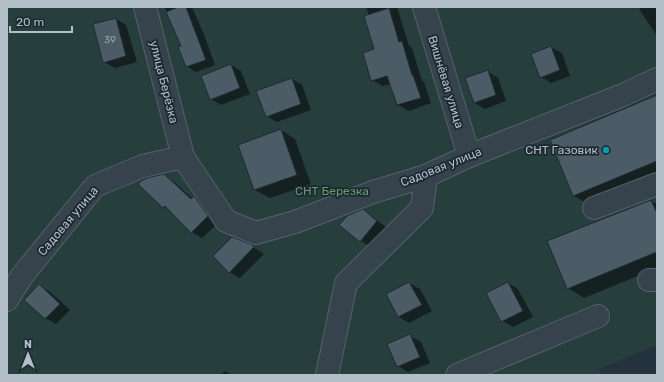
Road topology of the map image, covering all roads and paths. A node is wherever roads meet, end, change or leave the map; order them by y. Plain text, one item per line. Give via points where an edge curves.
1 (145, 7) edge
2 (424, 7) edge
3 (657, 79) edge
4 (468, 156) junction
5 (183, 157) junction
6 (426, 176) junction
7 (657, 184) edge
8 (594, 208) dead end
9 (7, 300) edge
10 (598, 316) dead end
11 (326, 375) edge
12 (457, 375) edge

1 - 5 street, улица Берёзка
2 - 4 street, Вишнёвая улица
3 - 4 street, Садовая улица via 623,96
4 - 6 street, Садовая улица
5 - 6 street, Садовая улица via 226,221 256,233
5 - 9 street, Садовая улица via 143,166 95,186 22,276
6 - 11 street via 422,208 346,283
7 - 8 street
10 - 12 street

